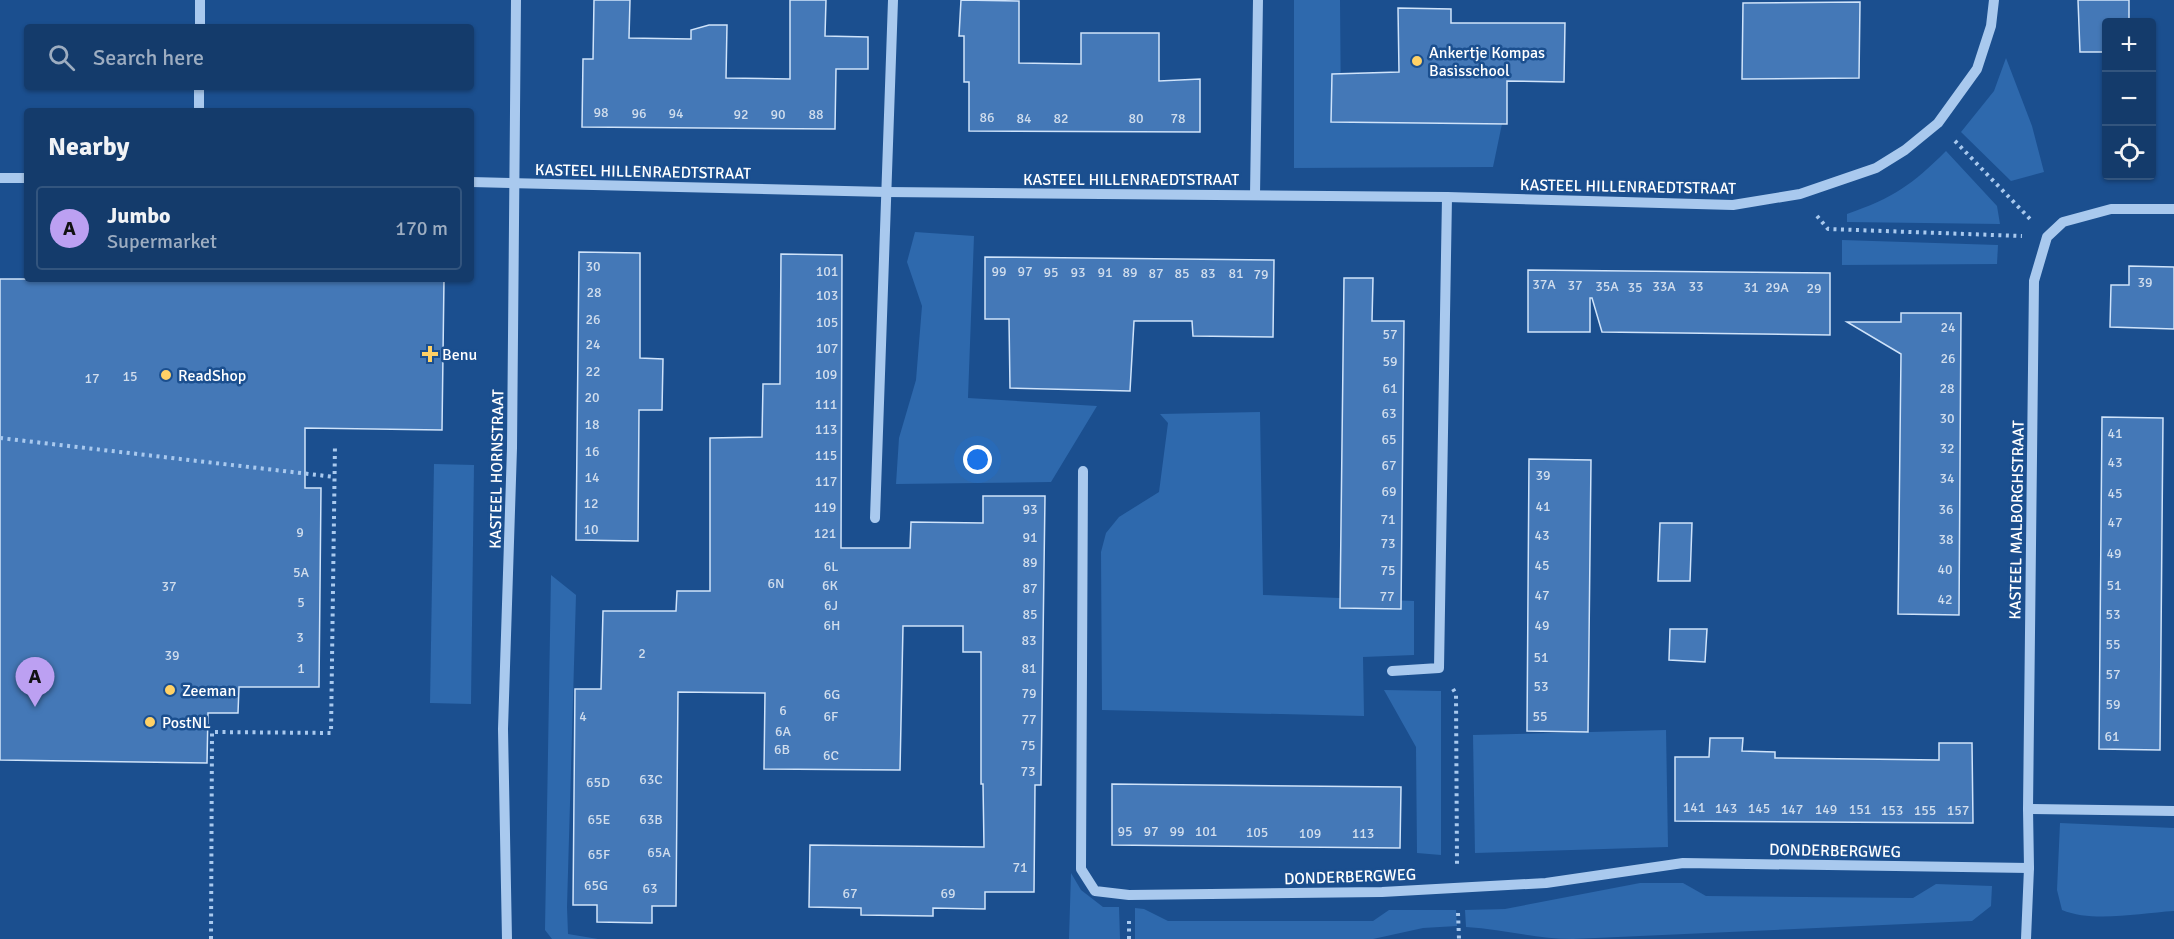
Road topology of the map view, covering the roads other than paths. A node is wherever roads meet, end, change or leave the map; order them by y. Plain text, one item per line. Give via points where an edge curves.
1 (200, 0) edge
2 (516, 0) edge
3 (893, 0) edge
4 (1258, 0) edge
5 (1994, 0) edge
6 (200, 24) edge
7 (199, 90) edge
8 (199, 108) edge
9 (0, 178) edge
10 (24, 178) edge
11 (474, 182) edge
12 (514, 183) junction
13 (886, 192) junction
14 (1255, 195) junction
15 (1447, 197) junction
16 (2174, 209) edge
17 (1083, 471) dead end
18 (875, 518) dead end
19 (1392, 671) dead end
20 (2028, 810) junction
21 (2174, 811) edge
22 (2029, 868) junction
23 (507, 939) edge
24 (2026, 939) edge

1 - 6 street
2 - 12 street, KASTEEL HORNSTRAAT
3 - 13 street
4 - 14 street
5 - 15 street, KASTEEL HILLENRAEDTSTRAAT via 1991,26 1977,69 1938,123 1876,168 1800,194 1732,206
7 - 8 street
9 - 10 street
11 - 12 street, KASTEEL HILLENRAEDTSTRAAT
12 - 13 street, KASTEEL HILLENRAEDTSTRAAT
12 - 23 street, KASTEEL HORNSTRAAT via 512,448 503,729
13 - 14 street, KASTEEL HILLENRAEDTSTRAAT
13 - 18 street
14 - 15 street, KASTEEL HILLENRAEDTSTRAAT
15 - 19 street via 1439,668
16 - 20 street, KASTEEL MALBORGHSTRAAT via 2111,209 2063,222 2047,237 2034,281
17 - 22 street, DONDERBERGWEG via 1081,869 1095,891 1129,895 1382,892 1546,883 1683,863
20 - 21 street
20 - 22 street, KASTEEL MALBORGHSTRAAT
22 - 24 street, KASTEEL MALBORGHSTRAAT

